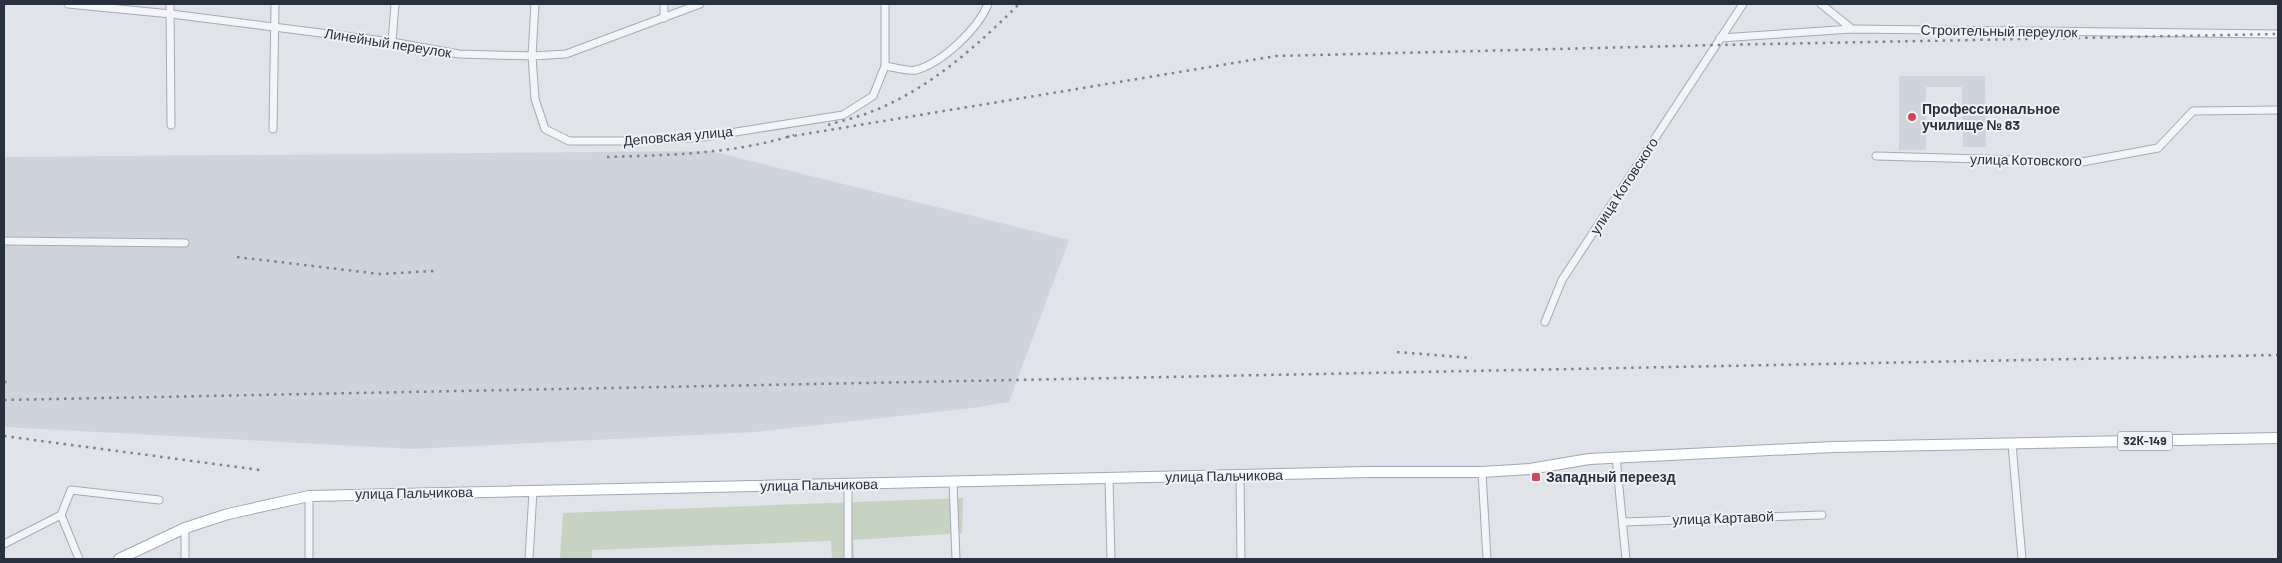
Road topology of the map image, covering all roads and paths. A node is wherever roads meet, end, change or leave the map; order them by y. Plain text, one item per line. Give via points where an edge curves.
1 (68, 4) edge
2 (170, 4) edge
3 (275, 4) edge
4 (395, 4) edge
5 (535, 4) edge
6 (664, 4) edge
7 (700, 4) edge
8 (884, 4) edge
9 (988, 4) edge
10 (1743, 4) edge
11 (1821, 4) edge
12 (171, 14) junction
13 (664, 18) junction
14 (274, 27) junction
15 (1852, 29) junction
16 (2278, 34) edge
17 (1720, 38) junction
18 (392, 42) junction
19 (532, 56) junction
20 (885, 66) junction
21 (2278, 110) edge
22 (170, 125) dead end
23 (273, 129) dead end
24 (1876, 156) dead end
25 (4, 241) edge
26 (185, 243) dead end
27 (1545, 322) dead end
28 (2278, 438) edge
29 (2012, 444) junction
30 (1616, 457) junction
31 (1482, 472) junction
32 (1240, 475) junction
33 (1109, 478) junction
34 (953, 482) junction
35 (848, 484) junction
36 (533, 491) junction
37 (309, 496) junction
38 (159, 500) dead end
39 (61, 515) junction
40 (1822, 515) dead end
41 (1624, 522) junction
42 (185, 528) junction
43 (4, 544) edge
44 (79, 559) edge
45 (119, 559) edge
46 (185, 559) edge
47 (309, 559) edge
48 (529, 559) edge
49 (848, 559) edge
50 (956, 559) edge
51 (1111, 559) edge
52 (1242, 559) edge
53 (1487, 559) edge
54 (1626, 559) edge
55 (2022, 559) edge

1 - 12 street, Линейный переулок
2 - 12 street
3 - 14 street
4 - 18 street
5 - 19 street
6 - 13 street
7 - 13 street, Линейный переулок
8 - 20 street
9 - 20 street via 983,16 960,42 932,63 914,70
10 - 17 street, улица Котовского
11 - 15 street
12 - 14 street, Линейный переулок
12 - 22 street
13 - 19 street, Линейный переулок via 566,54
14 - 18 street, Линейный переулок
14 - 23 street
15 - 16 street, Строительный переулок
15 - 17 street, Строительный переулок
17 - 27 street, улица Котовского via 1562,280
18 - 19 street, Линейный переулок via 459,54
19 - 20 street, Деповская улица via 535,99 545,129 569,141 704,137 843,114 873,96
21 - 24 street, улица Котовского via 2193,111 2158,148 2082,162
25 - 26 street
28 - 29 main road, 32К-149
29 - 30 main road, улица Пальчикова via 1832,447
29 - 55 street
30 - 31 main road, улица Пальчикова
30 - 41 street
31 - 32 main road, улица Пальчикова
31 - 53 street
32 - 33 main road, улица Пальчикова
32 - 52 street
33 - 34 main road, улица Пальчикова
33 - 51 street
34 - 35 main road, улица Пальчикова
34 - 50 street
35 - 36 main road, улица Пальчикова
35 - 49 street
36 - 37 main road, улица Пальчикова
36 - 48 street
37 - 42 main road, улица Пальчикова via 228,514
37 - 47 street
38 - 39 street via 71,490
39 - 43 street
39 - 44 street
40 - 41 street, улица Картавой
41 - 54 street
42 - 45 main road, улица Пальчикова
42 - 46 street

